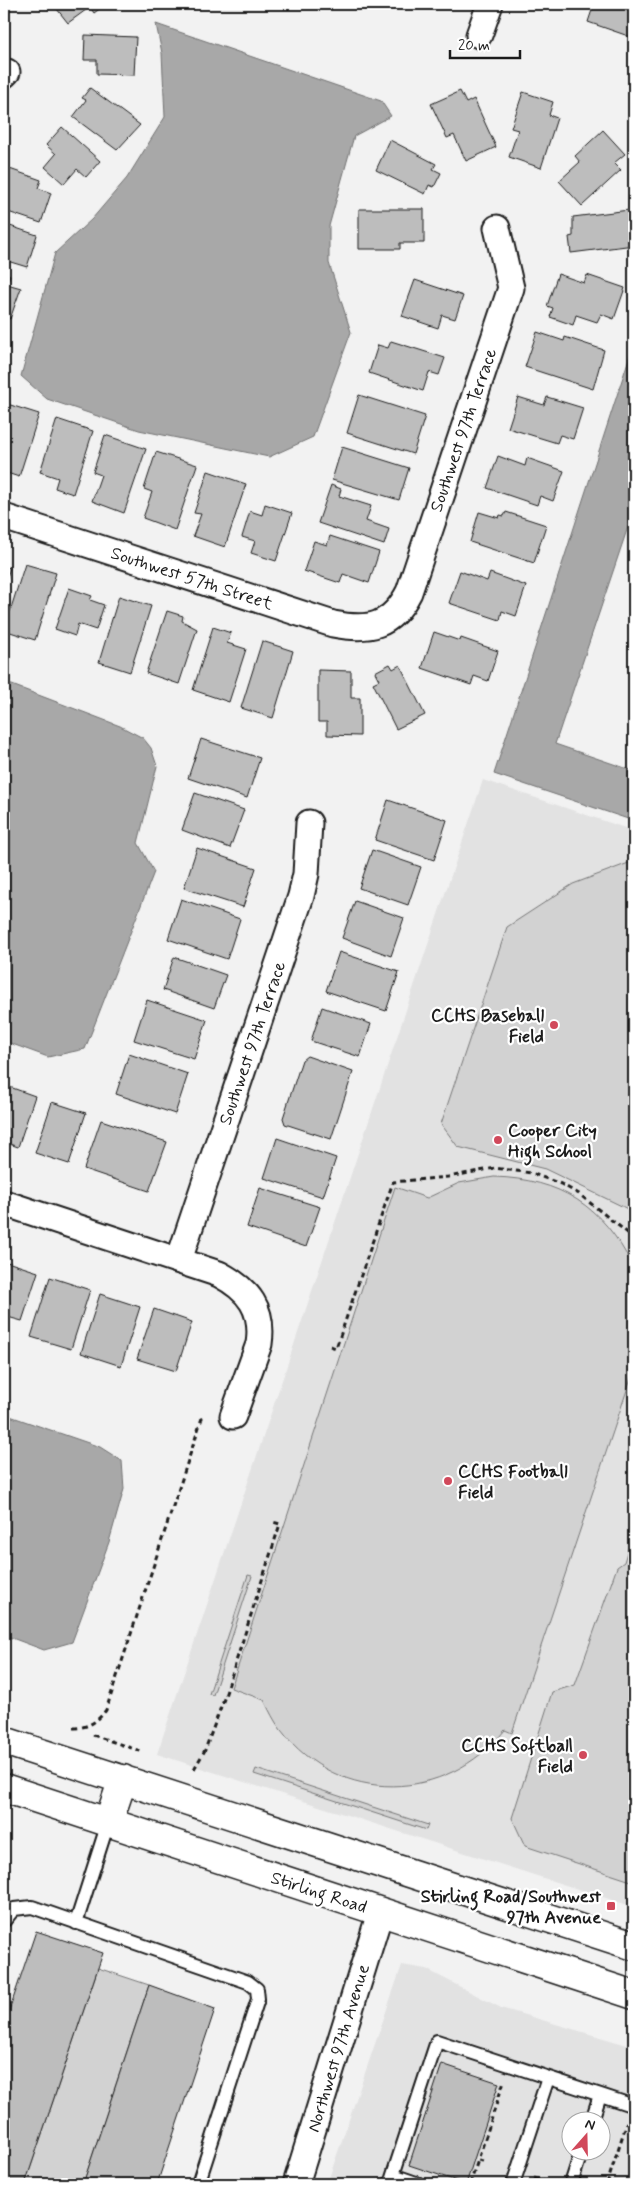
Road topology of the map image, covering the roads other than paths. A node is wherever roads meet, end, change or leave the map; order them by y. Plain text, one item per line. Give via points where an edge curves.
1 (490, 4) edge
2 (479, 35) dead end
3 (497, 228) dead end
4 (4, 517) edge
5 (383, 623) joint
6 (309, 823) dead end
7 (4, 1203) edge
8 (179, 1260) junction
9 (233, 1416) dead end
10 (4, 1741) edge
11 (123, 1780) junction
12 (4, 1788) edge
13 (108, 1823) junction
14 (380, 1912) junction
15 (4, 1921) edge
16 (76, 1923) junction
17 (634, 1946) edge
18 (634, 1995) edge
19 (548, 2078) junction
20 (600, 2095) junction
21 (634, 2106) edge
22 (595, 2110) edge
23 (579, 2160) edge
24 (391, 2180) edge
25 (198, 2184) edge
26 (296, 2184) edge
27 (419, 2184) edge
28 (513, 2184) edge
29 (571, 2184) edge

1 - 2 street
3 - 5 street, Southwest 97th Terrace via 511,288 409,592 402,606
4 - 5 street, Southwest 57th Street via 333,624 366,627
6 - 8 street, Southwest 97th Terrace via 306,874 301,896
7 - 8 street
8 - 9 street via 235,1282 246,1291 258,1316 259,1344
10 - 11 main road
11 - 13 main road
11 - 17 main road
12 - 13 main road, Stirling Road
13 - 14 main road, Stirling Road
13 - 16 lane
14 - 18 main road, Stirling Road
14 - 26 street, Northwest 97th Avenue
15 - 16 lane via 14,1908 32,1907
16 - 25 lane via 248,1982 257,1989 258,1999
19 - 20 lane
19 - 24 lane via 437,2041
19 - 28 lane
20 - 21 lane
20 - 22 lane
23 - 29 lane
24 - 27 lane

